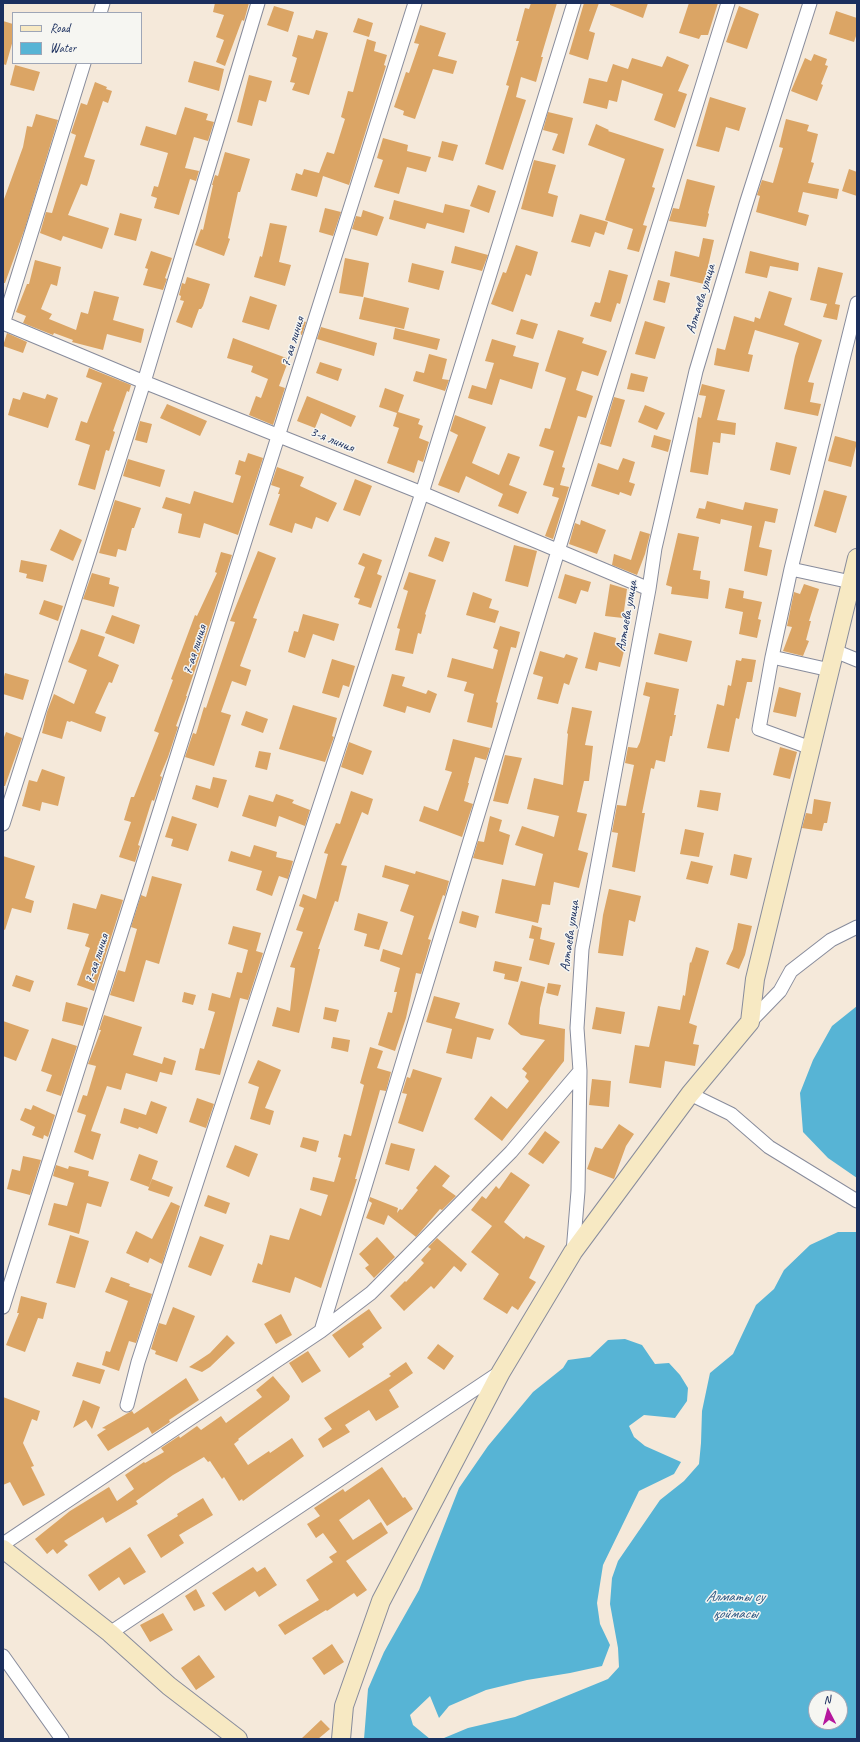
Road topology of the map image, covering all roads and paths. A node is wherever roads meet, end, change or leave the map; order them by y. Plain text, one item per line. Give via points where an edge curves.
1 (258, 3) edge
2 (416, 3) edge
3 (574, 3) edge
4 (728, 3) edge
5 (810, 3) edge
6 (84, 64) edge
7 (857, 303) edge
8 (3, 323) edge
9 (144, 382) junction
10 (280, 436) junction
11 (422, 493) junction
12 (558, 551) junction
13 (857, 558) edge
14 (791, 569) junction
15 (851, 582) junction
16 (649, 589) junction
17 (835, 651) junction
18 (772, 657) junction
19 (857, 660) edge
20 (830, 670) junction
21 (811, 748) junction
22 (3, 824) edge
23 (857, 927) edge
24 (750, 1022) junction
25 (580, 1071) junction
26 (690, 1094) junction
27 (857, 1201) edge
28 (573, 1252) junction
29 (3, 1307) edge
30 (321, 1331) junction
31 (501, 1372) junction
32 (127, 1406) dead end
33 (3, 1544) edge
34 (3, 1549) edge
35 (110, 1633) junction
36 (3, 1656) edge
37 (62, 1739) edge
38 (238, 1739) edge
39 (341, 1739) edge

1 - 9 street
2 - 10 street, 7-ая линия
3 - 11 street
4 - 12 street
5 - 16 street, Алтаева улица via 696,371 655,548
6 - 8 street
7 - 14 street
8 - 9 street, 3-я линия
9 - 10 street, 3-я линия
9 - 22 street
10 - 11 street, 3-я линия
10 - 29 street, 7-ая линия
11 - 12 street, 3-я линия
11 - 32 street via 138,1362
12 - 16 street, 3-я линия
12 - 30 street
13 - 15 street
14 - 15 street
14 - 18 street
15 - 17 street
16 - 25 street, Алтаева улица via 582,949 577,1028
17 - 19 street
17 - 20 street
18 - 20 street
18 - 21 street via 759,729
20 - 21 street
21 - 24 street via 755,979
23 - 24 street via 831,940 791,971 780,991
24 - 26 street
25 - 28 street, Алтаева улица via 578,1191
25 - 30 street via 511,1152 371,1293
26 - 27 street via 731,1114 769,1147
26 - 28 street
28 - 31 street
30 - 33 street
31 - 35 street
31 - 39 street via 381,1601 344,1706
34 - 35 street
35 - 38 street via 169,1686
36 - 37 street

